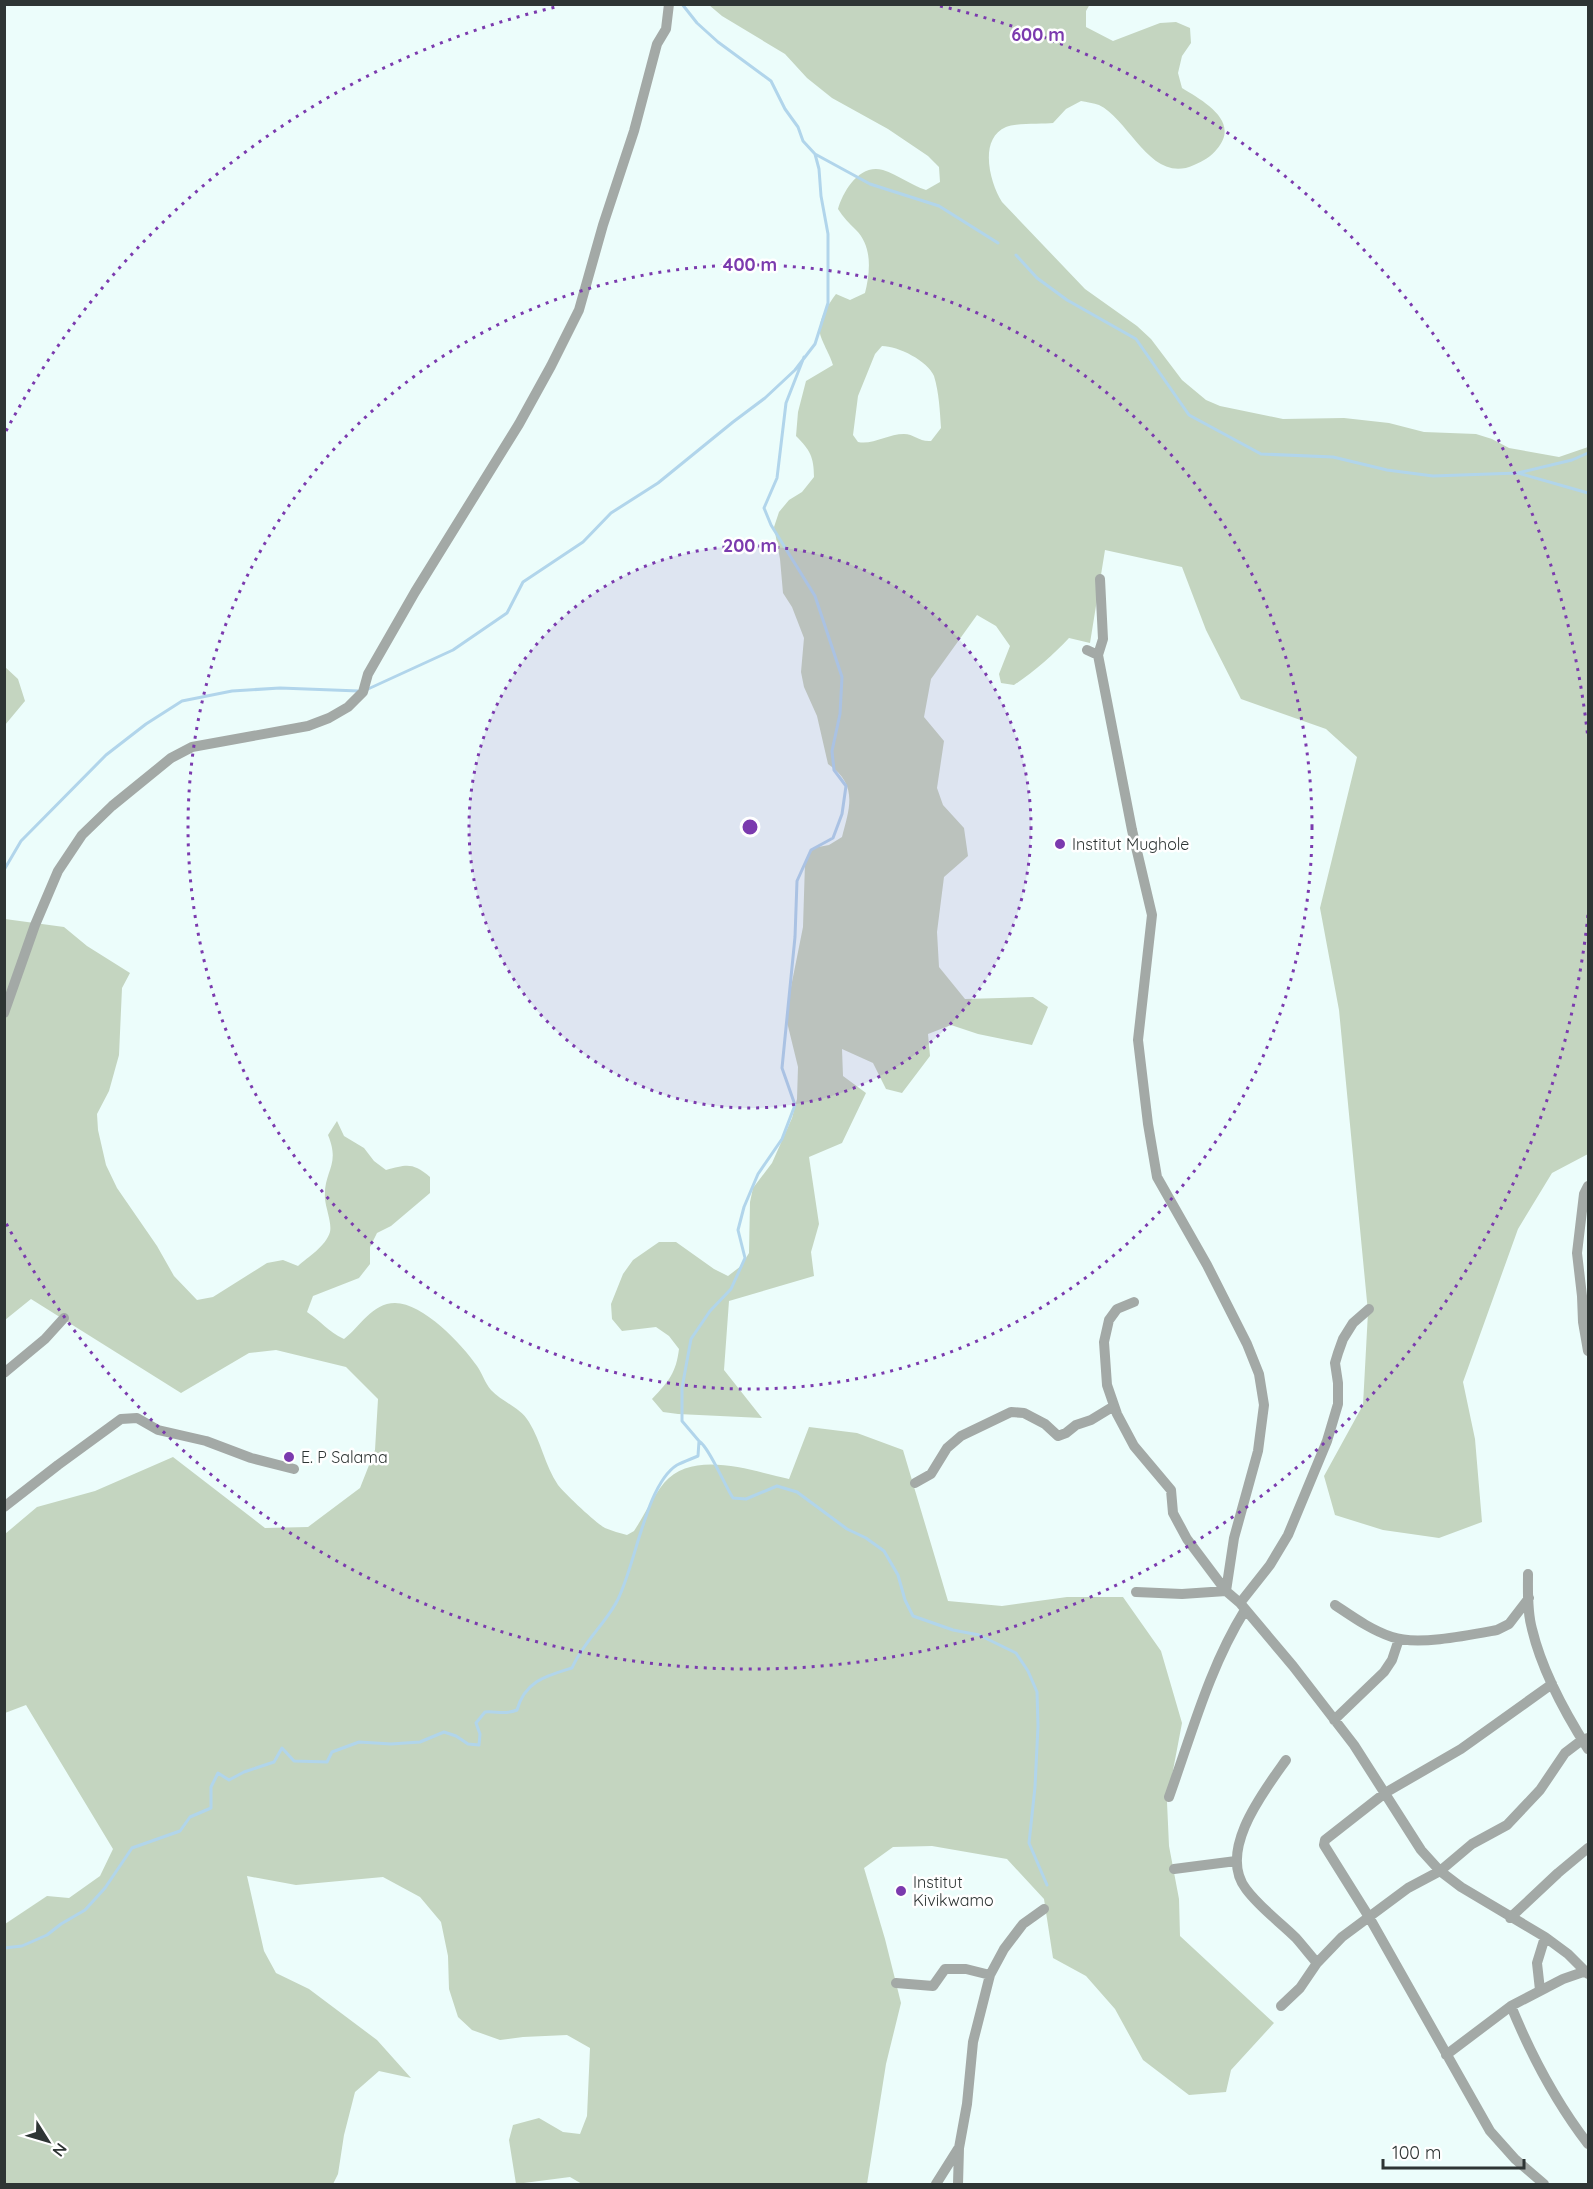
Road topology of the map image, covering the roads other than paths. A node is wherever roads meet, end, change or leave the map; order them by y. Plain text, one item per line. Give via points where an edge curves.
1 (669, 4) edge
2 (1100, 579) dead end
3 (1087, 650) dead end
4 (1098, 655) junction
5 (4, 1013) edge
6 (1588, 1186) edge
7 (1134, 1302) dead end
8 (1369, 1309) dead end
9 (64, 1318) dead end
10 (1588, 1351) edge
11 (4, 1374) edge
12 (1114, 1406) junction
13 (294, 1469) dead end
14 (915, 1483) dead end
15 (4, 1507) edge
16 (1527, 1574) dead end
17 (1226, 1591) junction
18 (1136, 1592) dead end
19 (1529, 1598) junction
20 (1335, 1605) dead end
21 (1242, 1606) junction
22 (1398, 1639) junction
23 (1552, 1684) junction
24 (1334, 1720) junction
25 (1586, 1743) edge
26 (1286, 1760) dead end
27 (1385, 1793) junction
28 (1169, 1797) dead end
29 (1588, 1848) edge
30 (1236, 1861) junction
31 (1174, 1869) dead end
32 (1440, 1871) junction
33 (1044, 1909) dead end
34 (1369, 1917) junction
35 (1510, 1918) junction
36 (1545, 1937) junction
37 (1317, 1963) junction
38 (1587, 1972) edge
39 (990, 1975) junction
40 (896, 1983) dead end
41 (1540, 1990) junction
42 (1281, 2006) dead end
43 (1511, 2006) junction
44 (1446, 2055) junction
45 (1588, 2144) edge
46 (959, 2148) junction
47 (936, 2184) edge
48 (958, 2184) edge
49 (1544, 2184) edge

1 - 5 street via 666,29 657,44 579,310 519,424 368,674 363,692 348,707 308,726 192,747 162,765 112,806 82,835 58,872
2 - 4 street via 1103,639
3 - 4 street
4 - 17 street via 1152,915 1138,1040 1157,1177 1247,1344 1259,1374 1264,1405
6 - 10 street via 1577,1253
7 - 12 street via 1117,1309 1109,1320 1104,1342 1107,1385
8 - 21 street via 1343,1339 1335,1363 1338,1404 1288,1535
9 - 11 street via 45,1340
12 - 14 street via 1058,1436 1024,1413 1011,1412 961,1436 947,1448 931,1474
12 - 17 street via 1134,1446 1171,1490 1173,1513 1187,1539
13 - 15 street via 158,1430 137,1418 121,1419
16 - 19 street
17 - 18 street
17 - 21 street
19 - 22 street via 1509,1624 1497,1630 1415,1641
19 - 23 street via 1531,1626
20 - 22 street via 1360,1622
21 - 24 street
21 - 28 street via 1208,1683
22 - 24 street via 1384,1672
23 - 25 street
23 - 27 street via 1461,1749
24 - 27 street
25 - 32 street via 1565,1753 1540,1790 1507,1825 1472,1844
26 - 30 street via 1249,1818
27 - 32 street via 1421,1850
27 - 34 street via 1325,1840 1324,1845
29 - 35 street
30 - 31 street
30 - 37 street via 1245,1888
32 - 34 street via 1408,1888
32 - 35 street
33 - 39 street via 1023,1924
34 - 37 street
34 - 44 street
35 - 36 street
36 - 38 street
36 - 41 street via 1537,1963
37 - 42 street via 1300,1988
38 - 41 street
39 - 40 street via 945,1969 933,1986
39 - 46 street via 973,2042
41 - 43 street
43 - 44 street
43 - 45 street via 1547,2085
44 - 49 street via 1490,2131
46 - 47 street
46 - 48 street

